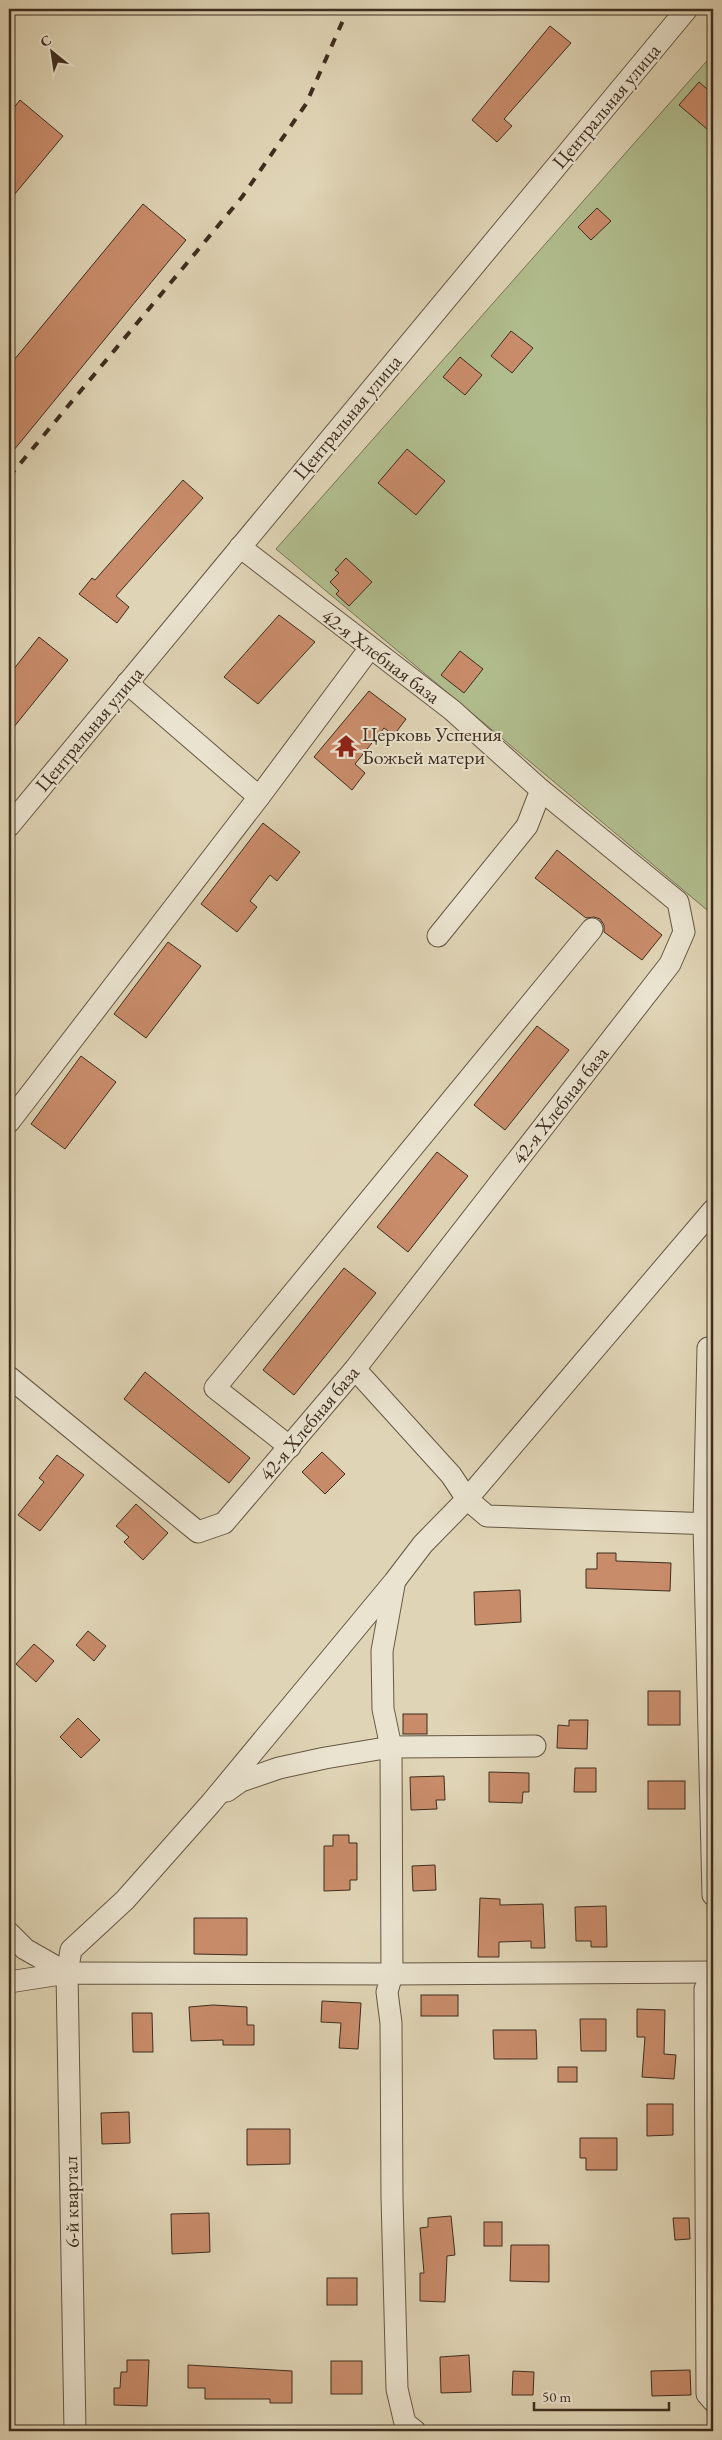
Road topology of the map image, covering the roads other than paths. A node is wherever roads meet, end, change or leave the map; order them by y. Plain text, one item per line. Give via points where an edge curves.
1 (686, 9) edge
2 (240, 547) junction
3 (370, 648) junction
4 (127, 684) junction
5 (541, 790) junction
6 (259, 797) junction
7 (9, 826) edge
8 (592, 929) dead end
9 (438, 936) dead end
10 (9, 1122) edge
11 (713, 1210) edge
12 (708, 1348) dead end
13 (355, 1369) junction
14 (9, 1377) edge
15 (290, 1446) junction
16 (467, 1499) junction
17 (709, 1525) edge
18 (394, 1582) junction
19 (535, 1746) dead end
20 (391, 1748) junction
21 (211, 1803) junction
22 (713, 1895) edge
23 (9, 1933) edge
24 (67, 1973) junction
25 (392, 1974) junction
26 (713, 1974) edge
27 (9, 1982) edge
28 (713, 2401) edge
29 (75, 2431) edge
30 (415, 2431) edge

1 - 2 street, Центральная улица
2 - 3 street, 42-я Хлебная база
2 - 4 street, Центральная улица
3 - 5 street, 42-я Хлебная база via 452,710
3 - 6 street
4 - 6 street
4 - 7 street, Центральная улица
5 - 9 street via 527,826
5 - 13 street, 42-я Хлебная база via 678,902 684,932 670,964
6 - 10 street
8 - 15 street via 215,1388
11 - 16 street
12 - 17 street
13 - 15 street, 42-я Хлебная база
13 - 16 street via 451,1476
14 - 15 street, 42-я Хлебная база via 198,1532 224,1523
16 - 17 street via 487,1516
16 - 18 street via 422,1544
17 - 22 street
18 - 20 street via 382,1651 383,1709
18 - 21 street
19 - 20 street
20 - 21 street via 279,1768 241,1781
20 - 25 street
21 - 24 street, 6-й квартал via 126,1900 71,1950
23 - 24 street via 25,1949
24 - 25 street
24 - 27 street
24 - 29 street, 6-й квартал
25 - 26 street
25 - 30 street via 387,1992 391,2023 397,2389 406,2422
26 - 28 street via 705,1989 706,2394

